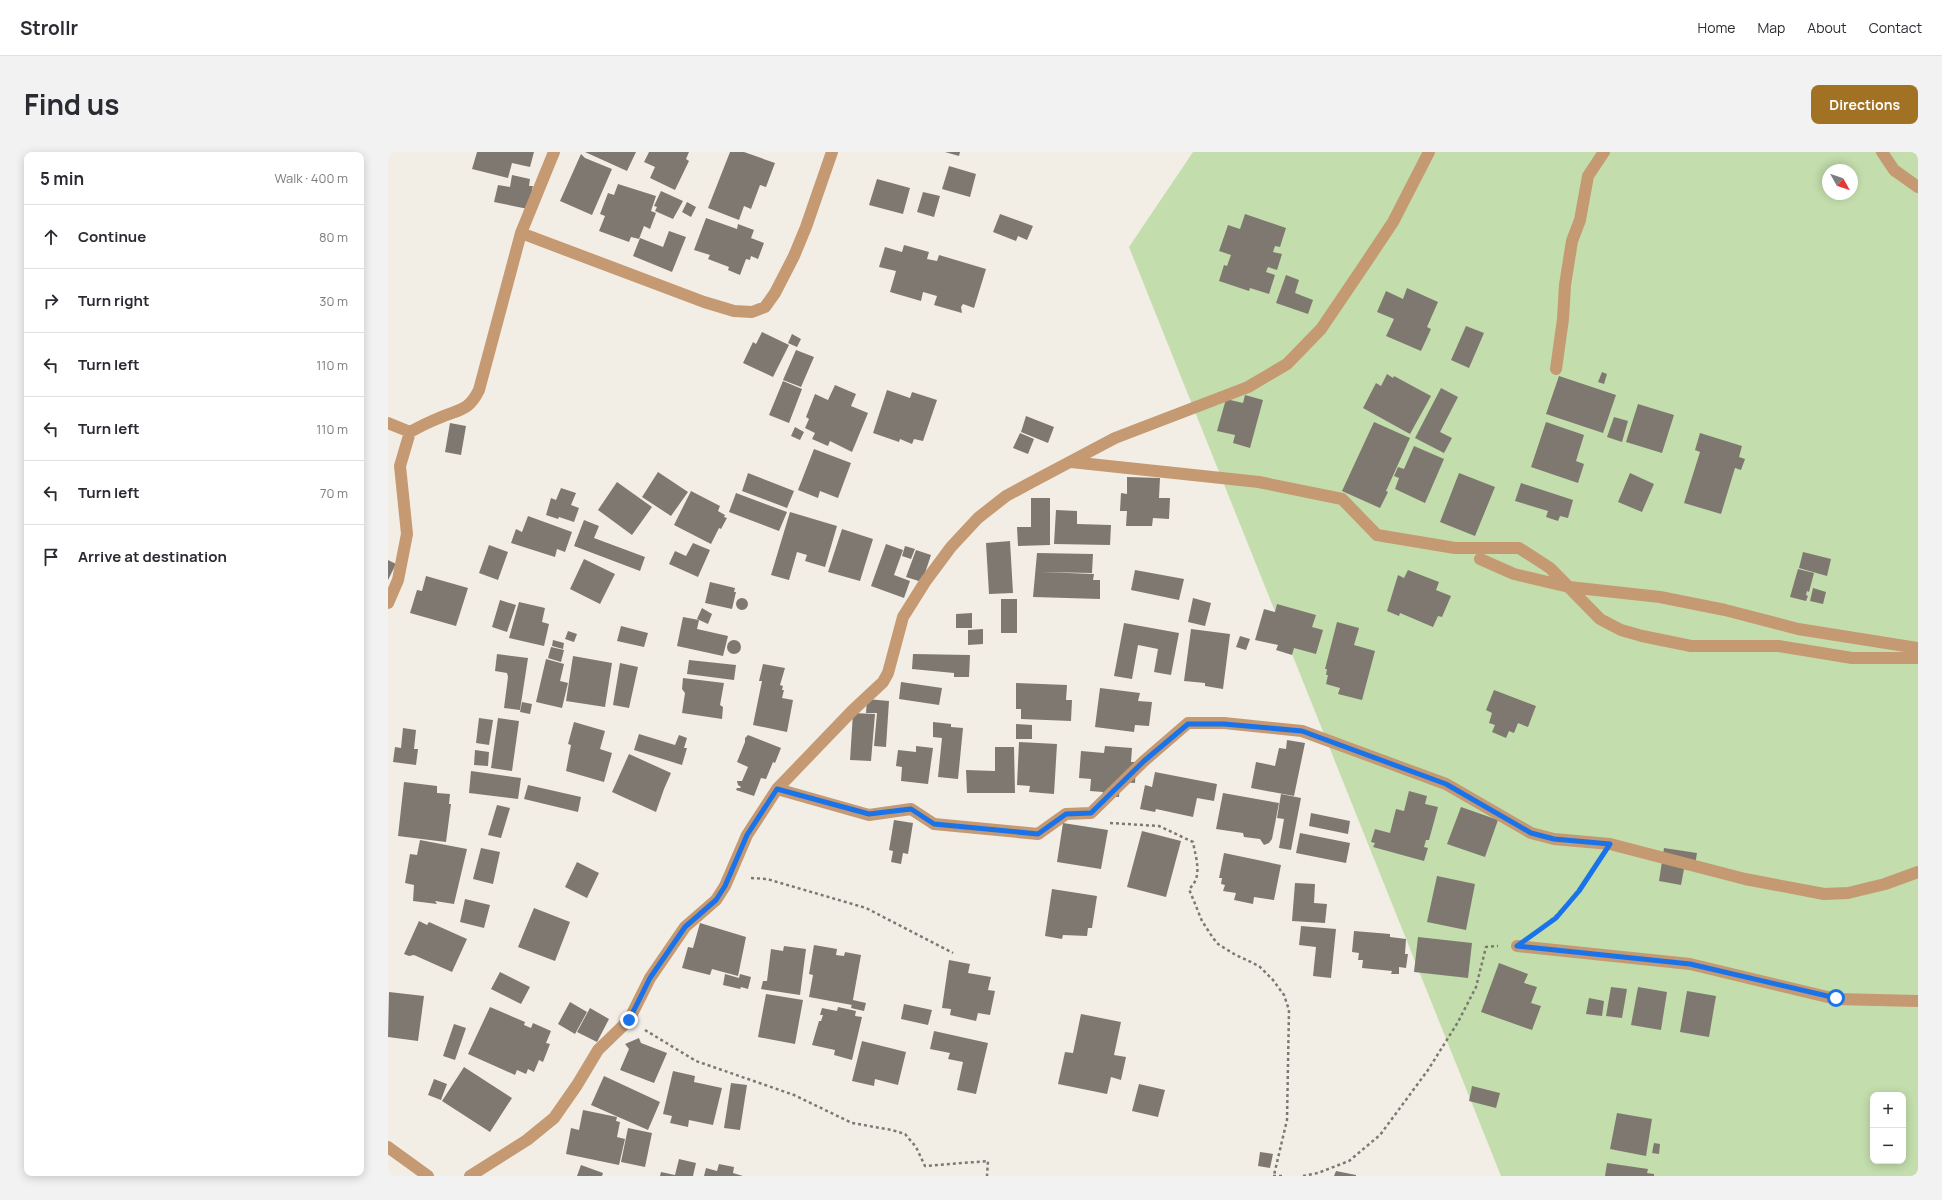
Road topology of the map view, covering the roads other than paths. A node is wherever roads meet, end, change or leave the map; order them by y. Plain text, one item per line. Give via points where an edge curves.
1 (554, 152) edge
2 (832, 152) edge
3 (1429, 152) edge
4 (1604, 152) edge
5 (1882, 152) edge
6 (1918, 187) edge
7 (522, 233) junction
8 (1556, 368) dead end
9 (388, 423) edge
10 (410, 432) junction
11 (1071, 462) junction
12 (1480, 559) dead end
13 (1569, 587) junction
14 (388, 603) edge
15 (1918, 648) edge
16 (1918, 658) edge
17 (777, 789) junction
18 (1918, 872) edge
19 (1517, 946) road end
20 (1918, 1001) edge
21 (388, 1147) edge
22 (428, 1176) edge
23 (470, 1176) edge

1 - 7 street
2 - 7 street via 794,256 765,307 752,312 734,311 704,302
3 - 11 street via 1393,222 1363,267 1321,329 1287,364 1248,388 1115,438
4 - 8 street via 1588,176 1580,220 1572,241
5 - 6 street via 1894,170
7 - 10 street via 479,390 474,400 466,408
9 - 10 street
10 - 14 street via 400,466 408,534 398,580
11 - 13 street via 1259,482 1342,499 1377,535 1455,548 1519,548 1550,568
11 - 17 street via 1006,496 978,518 951,547 903,617 888,673 883,682
12 - 13 street via 1514,574
13 - 15 street via 1660,597 1725,610 1798,629
13 - 16 street via 1600,619 1621,630 1691,646 1778,646 1852,658
17 - 18 street via 869,814 911,809 934,824 1038,834 1066,814 1091,813 1144,761 1188,724 1224,724 1302,731 1446,784 1531,833 1554,839 1610,844 1745,879 1824,894 1848,893 1885,884
17 - 23 street via 747,835 716,900 685,927 650,978 629,1020 598,1050 554,1118 527,1140
19 - 20 street via 1690,964 1836,998
21 - 22 street

